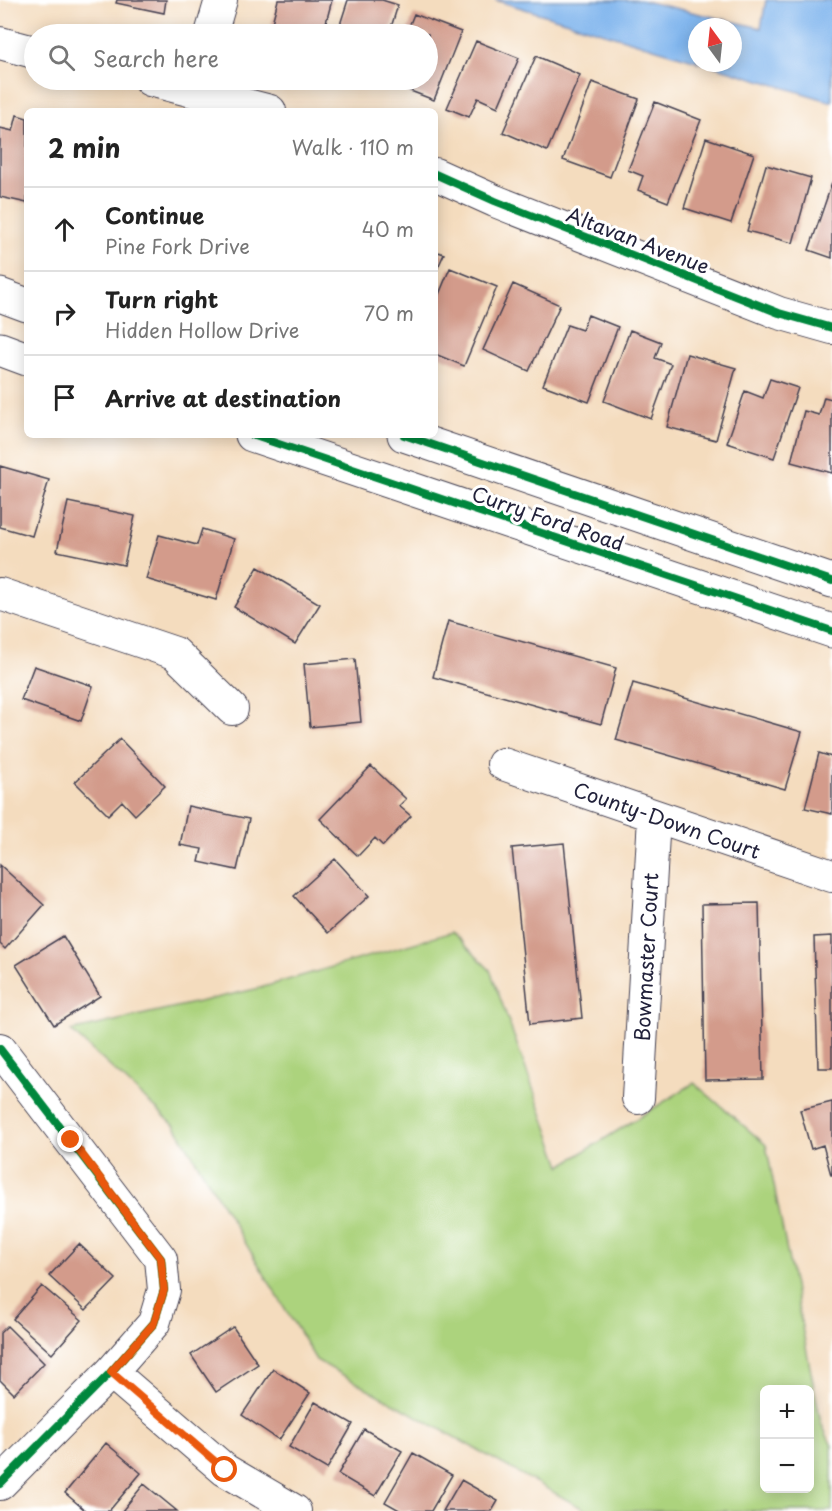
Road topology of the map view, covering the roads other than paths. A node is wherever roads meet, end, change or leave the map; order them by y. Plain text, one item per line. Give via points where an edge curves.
1 (221, 0) edge
2 (214, 24) edge
3 (0, 43) edge
4 (24, 49) edge
5 (211, 90) edge
6 (262, 108) edge
7 (438, 175) edge
8 (0, 295) edge
9 (24, 304) edge
10 (832, 328) edge
11 (0, 350) edge
12 (24, 358) edge
13 (261, 438) edge
14 (413, 438) edge
15 (832, 581) edge
16 (0, 594) edge
17 (832, 631) edge
18 (232, 709) dead end
19 (503, 764) dead end
20 (654, 817) junction
21 (832, 876) edge
22 (0, 1049) edge
23 (638, 1098) dead end
24 (111, 1372) junction
25 (0, 1484) edge
26 (295, 1511) edge

1 - 2 street
3 - 4 street
5 - 6 street
7 - 10 street, Altavan Avenue via 779,313
8 - 9 street
11 - 12 street
13 - 17 street, Curry Ford Road
14 - 15 street, Curry Ford Road
16 - 18 street via 175,653
19 - 20 street, County-Down Court
20 - 21 street, County-Down Court
20 - 23 street, Bowmaster Court
22 - 24 street via 161,1259 164,1290 154,1323
24 - 25 street
24 - 26 street via 225,1470

